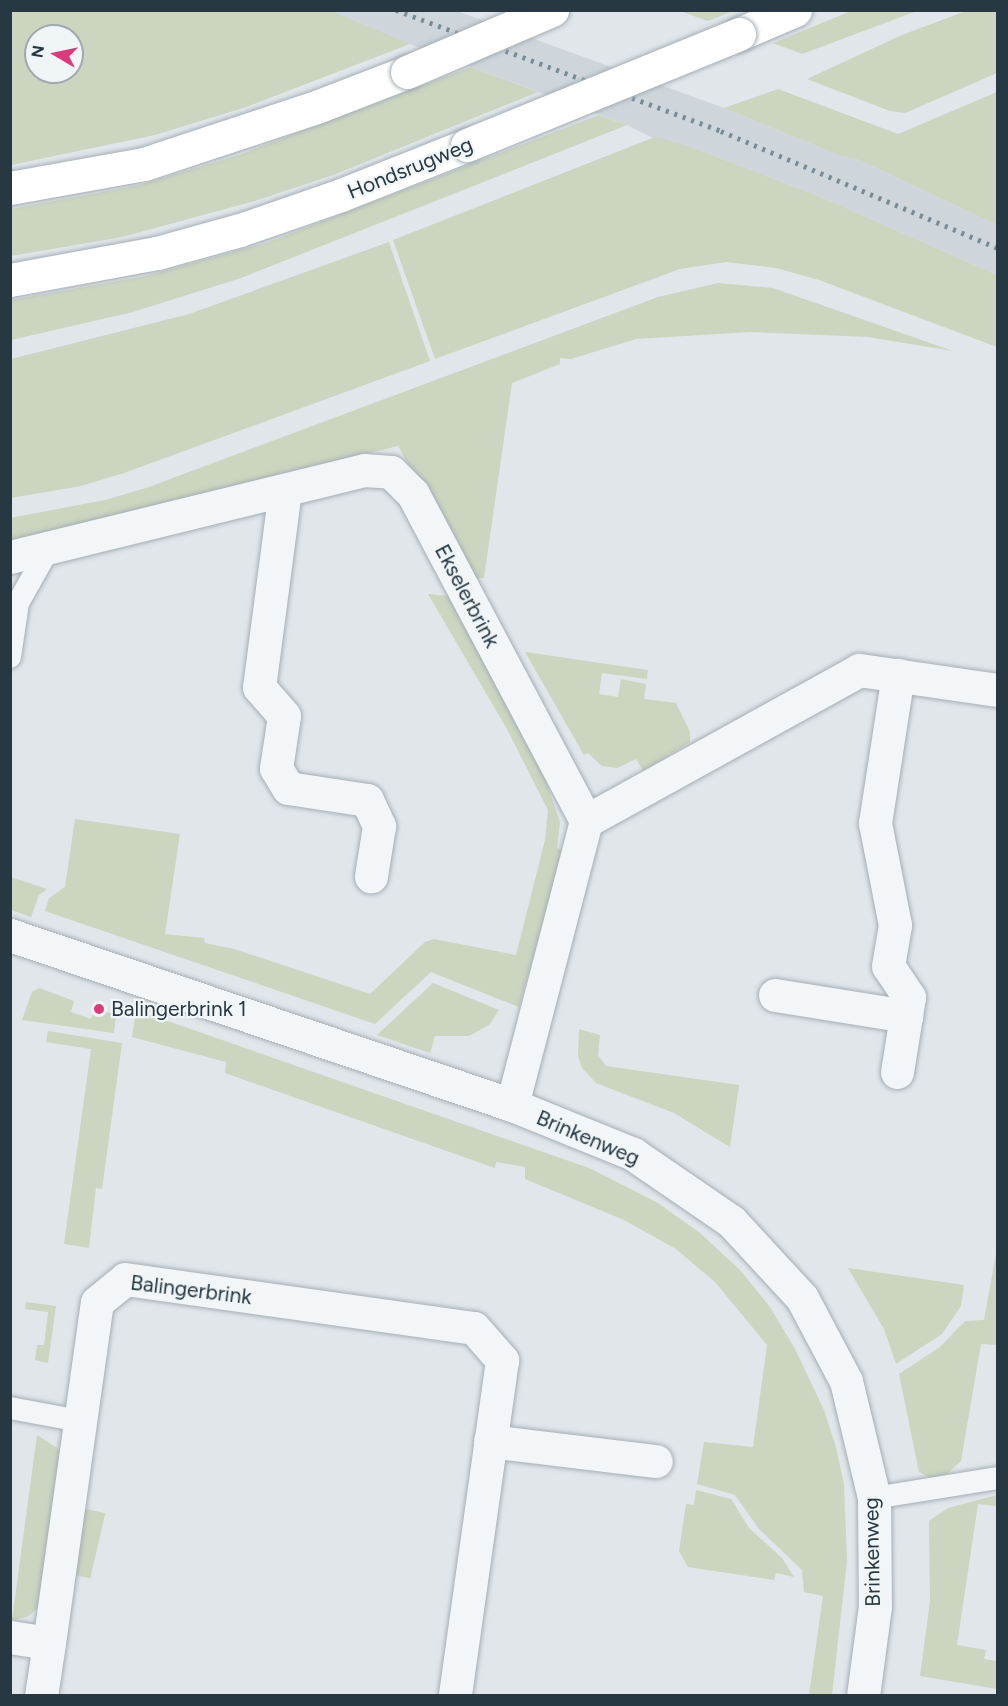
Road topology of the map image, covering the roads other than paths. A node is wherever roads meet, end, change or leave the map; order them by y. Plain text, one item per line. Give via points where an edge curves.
1 (552, 10) edge
2 (795, 10) edge
3 (10, 188) edge
4 (10, 280) edge
5 (285, 490) junction
6 (49, 548) junction
7 (10, 558) edge
8 (10, 657) edge
9 (898, 675) junction
10 (998, 690) edge
11 (586, 821) junction
12 (371, 876) dead end
13 (10, 935) edge
14 (775, 995) dead end
15 (906, 1016) junction
16 (897, 1072) dead end
17 (512, 1105) junction
18 (10, 1408) edge
19 (80, 1421) junction
20 (490, 1441) junction
21 (656, 1461) dead end
22 (998, 1478) edge
23 (874, 1498) junction
24 (10, 1637) edge
25 (49, 1643) junction
26 (41, 1695) edge
27 (455, 1695) edge
28 (863, 1695) edge

1 - 3 main road, bridge via 319,106 154,160
2 - 4 main road, Hondsrugweg, bridge via 341,195 240,230 157,253
5 - 6 street, Ekselerbrink
5 - 11 street, Ekselerbrink via 364,470 391,472 413,494
5 - 12 street via 259,687 284,716 276,768 288,788 367,800 379,826
6 - 7 street, Ekselerbrink
6 - 8 lane via 18,603
9 - 10 street
9 - 11 street via 859,670
9 - 15 street via 875,823 895,925 888,966 909,997
11 - 17 street
13 - 17 street, Brinkenweg
14 - 15 street
15 - 16 street
17 - 23 street, Brinkenweg via 633,1154 731,1221 802,1298 846,1381
18 - 19 lane
19 - 20 street, Balingerbrink via 97,1302 124,1279 474,1328 502,1360
19 - 25 street, Balingerbrink
20 - 21 street
20 - 27 street, Balingerbrink
22 - 23 lane
23 - 28 street, Brinkenweg via 875,1606
24 - 25 street
25 - 26 street, Balingerbrink

